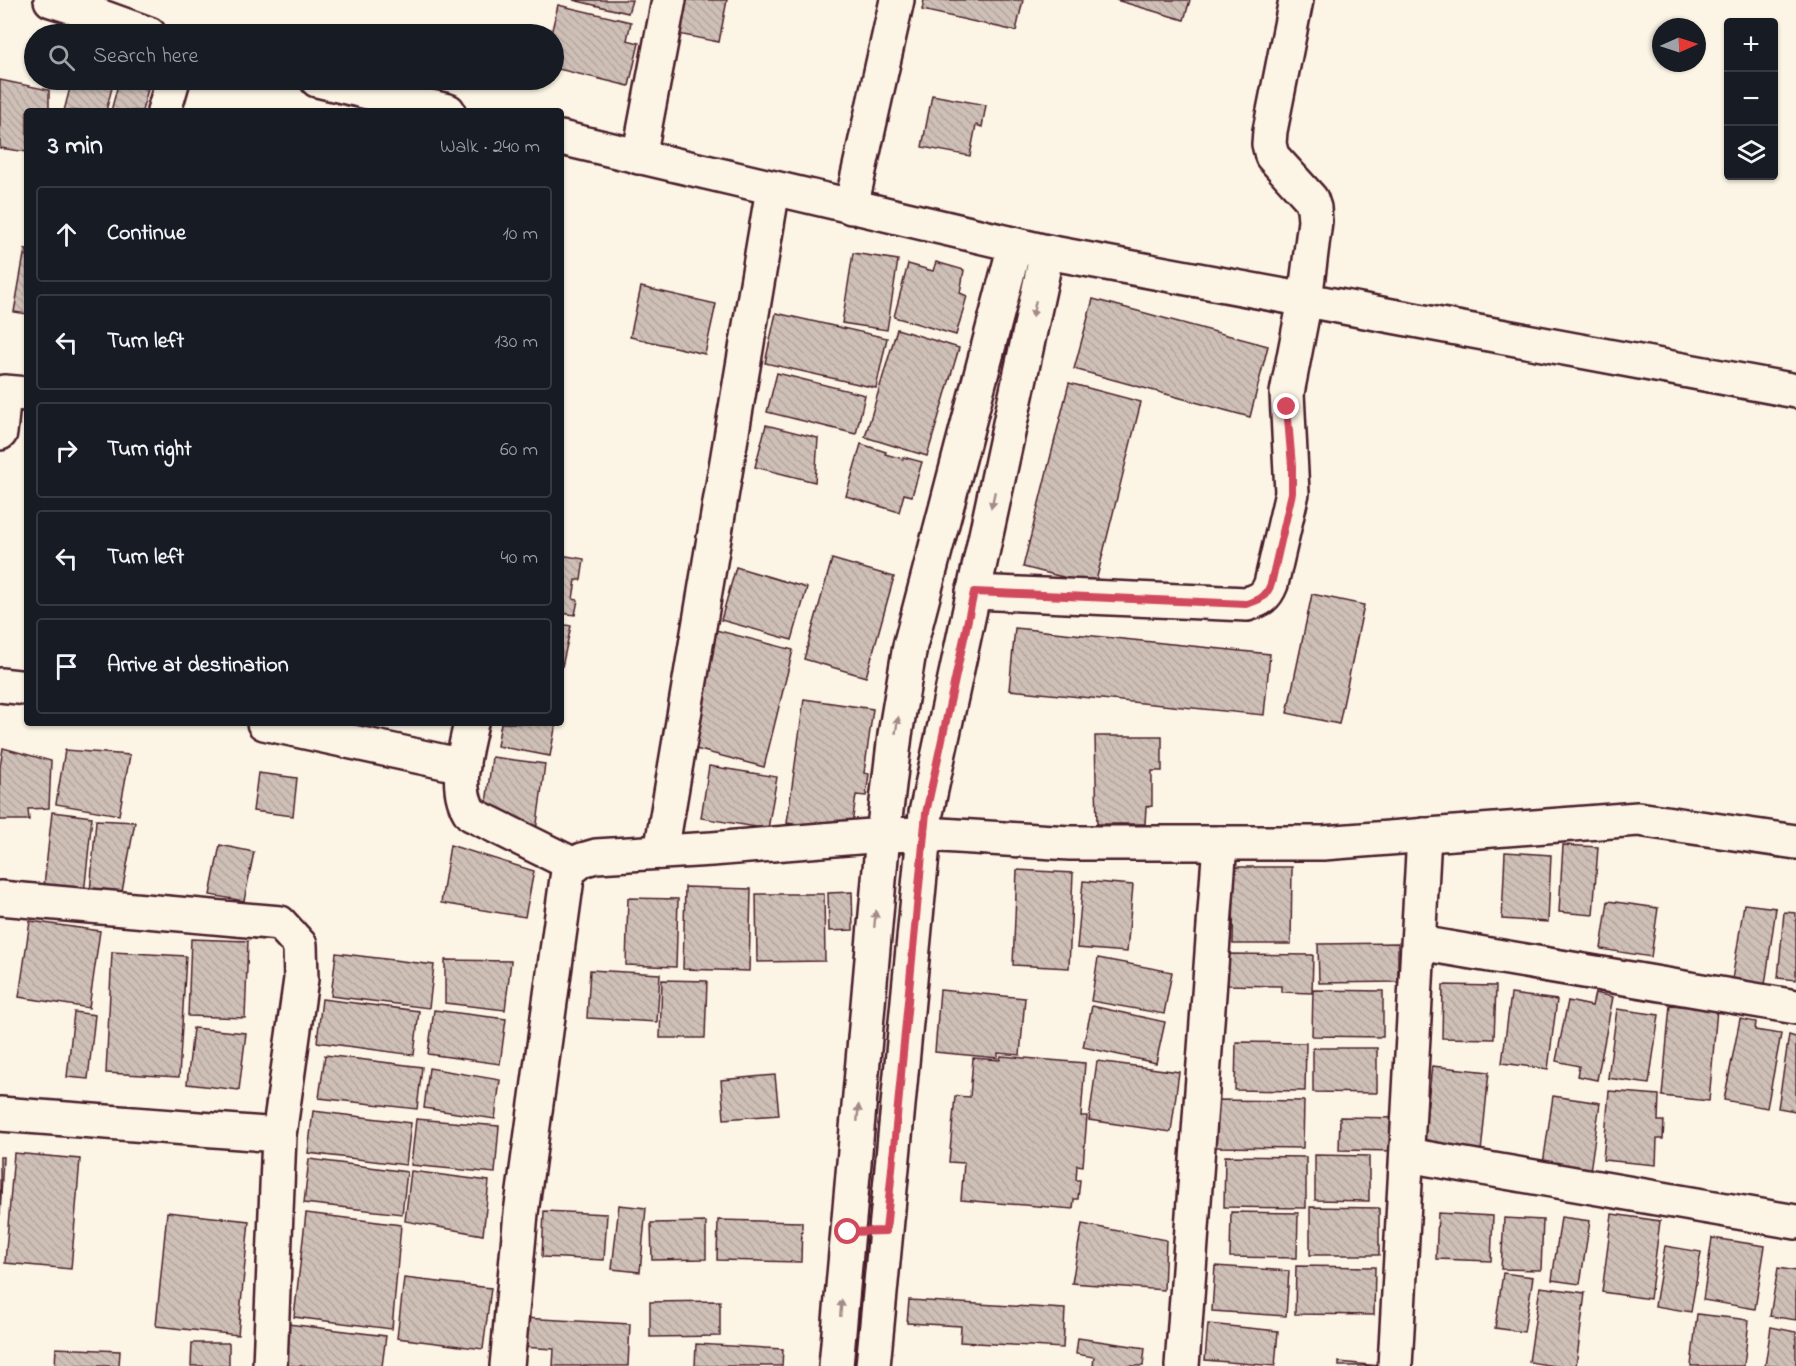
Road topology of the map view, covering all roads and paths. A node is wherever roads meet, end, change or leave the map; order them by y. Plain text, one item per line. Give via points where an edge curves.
1 (51, 0) edge
2 (669, 0) edge
3 (897, 0) edge
4 (1296, 0) edge
5 (121, 24) edge
6 (170, 90) edge
7 (359, 90) edge
8 (165, 108) edge
9 (435, 108) edge
10 (564, 139) edge
11 (639, 157) junction
12 (773, 189) junction
13 (851, 207) junction
14 (1016, 245) junction
15 (1047, 252) junction
16 (1305, 300) junction
17 (1796, 391) edge
18 (24, 394) edge
19 (0, 433) edge
20 (974, 592) junction
21 (0, 685) edge
22 (24, 688) edge
23 (278, 726) edge
24 (470, 726) edge
25 (463, 766) junction
26 (925, 834) junction
27 (883, 835) junction
28 (1424, 835) junction
29 (1796, 842) edge
30 (1220, 843) junction
31 (661, 852) junction
32 (574, 866) junction
33 (0, 898) edge
34 (1419, 943) junction
35 (1796, 1007) edge
36 (0, 1114) edge
37 (279, 1135) junction
38 (1407, 1155) junction
39 (1796, 1222) edge
40 (886, 1231) junction
41 (848, 1232) junction
42 (270, 1366) edge
43 (507, 1366) edge
44 (836, 1366) edge
45 (873, 1366) edge
46 (1182, 1366) edge
47 (1395, 1366) edge

1 - 5 street
2 - 11 street
3 - 13 street
4 - 16 street via 1269,144 1272,156 1311,199 1314,208
6 - 8 street
7 - 9 street
10 - 11 street
11 - 12 street
12 - 13 street
12 - 31 street
13 - 14 street
14 - 15 street
27 -> 14 street via 910,646
15 - 16 street
15 -> 20 street
16 - 17 street
16 - 20 street via 1287,393 1292,493 1266,595 1246,604
18 - 19 street via 4,392
20 - 26 street via 926,813
21 - 22 street
23 - 25 street
24 - 25 street
25 - 32 street via 461,788 471,814
26 - 27 street
26 - 30 street via 1071,843
26 - 40 street
27 - 31 street
41 -> 27 street
28 - 29 street via 1638,819
28 - 30 street via 1323,843
28 - 34 street
30 - 46 street
31 - 32 street via 596,856
32 - 43 street via 568,871 521,1213
33 - 37 street via 280,923 300,945 302,979
34 - 35 street
34 - 38 street
36 - 37 street
37 - 42 street
38 - 39 street
38 - 47 street
40 - 41 street
40 - 45 street
44 -> 41 street

